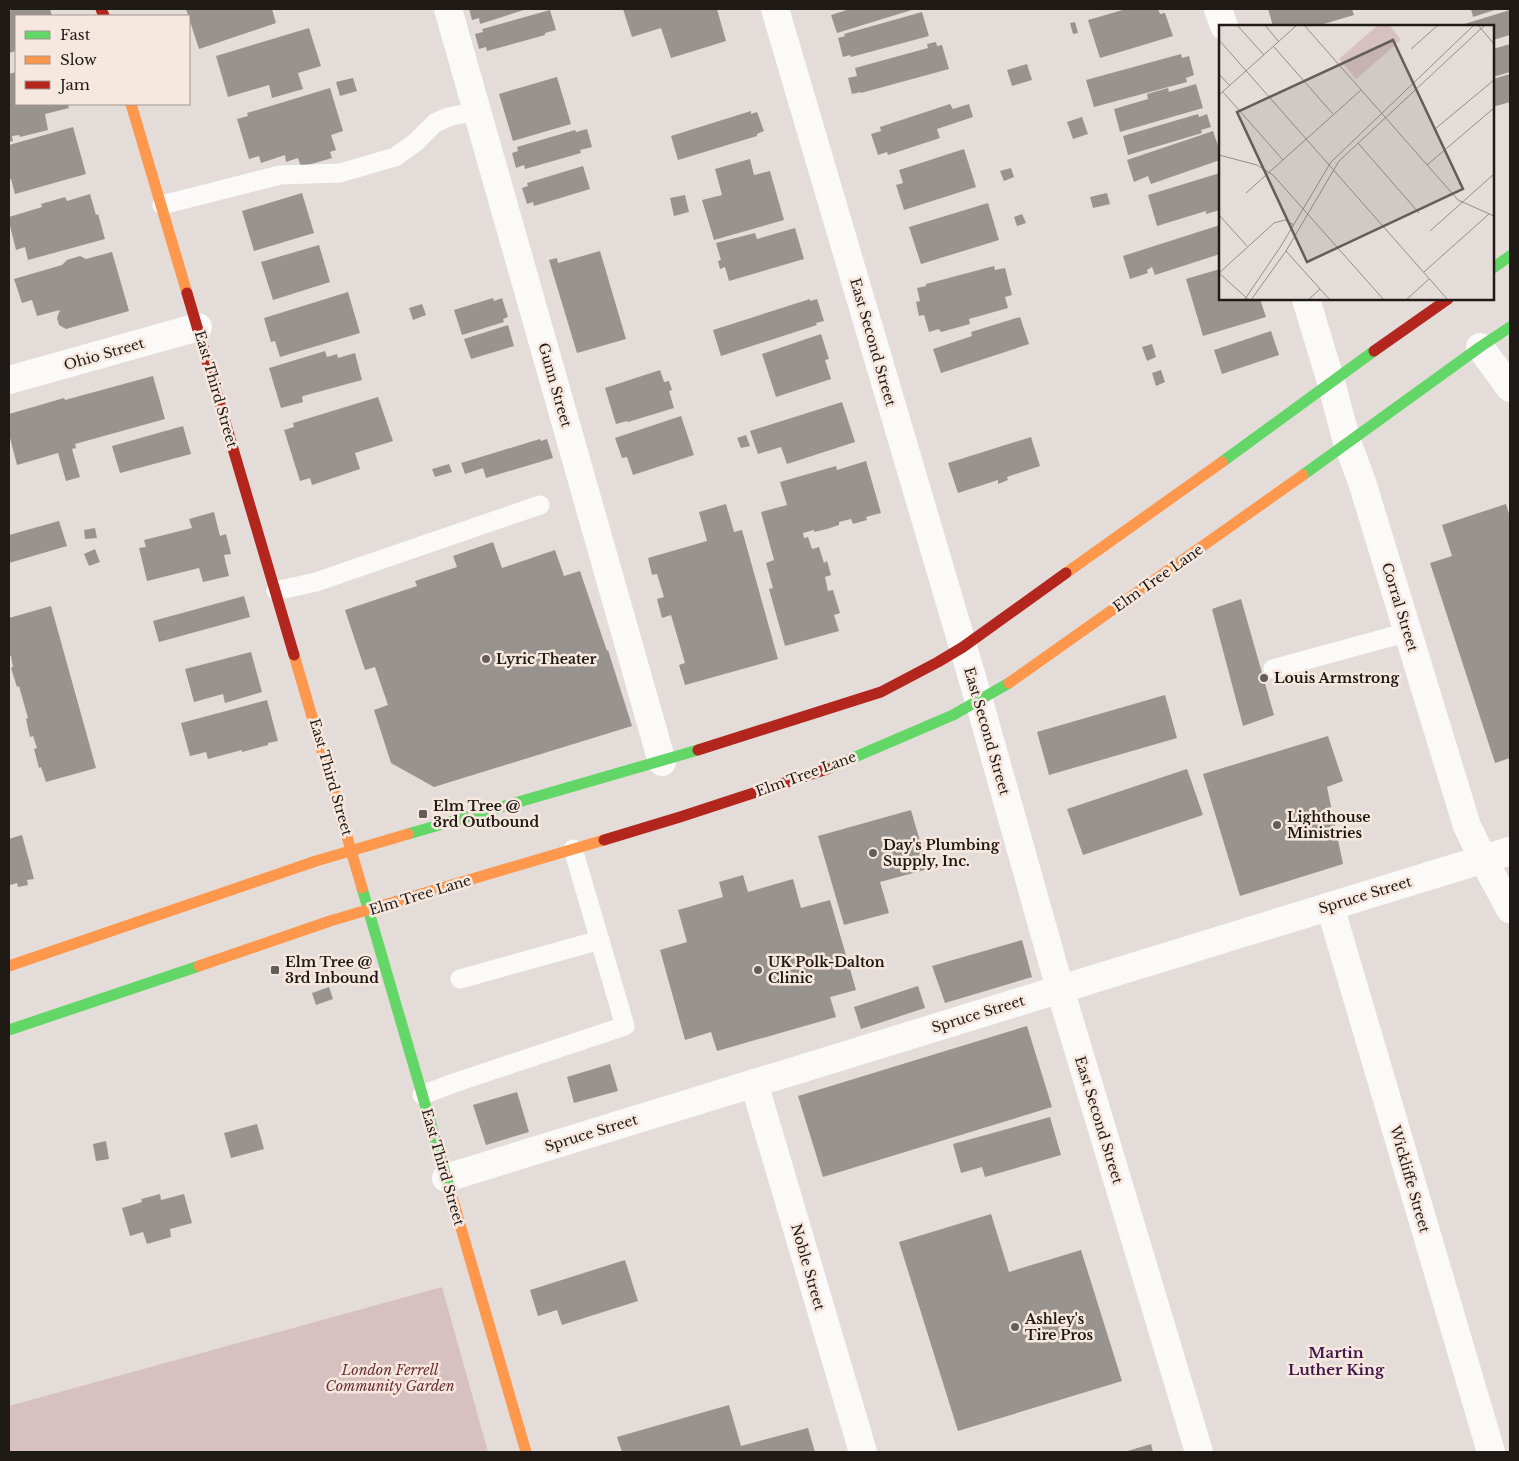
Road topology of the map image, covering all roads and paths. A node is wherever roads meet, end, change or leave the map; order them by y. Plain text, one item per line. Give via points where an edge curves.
1 (448, 9) edge
2 (775, 9) edge
3 (1218, 9) edge
4 (1224, 25) edge
5 (132, 105) edge
6 (477, 111) junction
7 (162, 204) junction
8 (1510, 256) edge
9 (1494, 267) edge
10 (1306, 300) edge
11 (1447, 300) edge
12 (1510, 327) edge
13 (198, 328) junction
14 (1480, 347) junction
15 (9, 380) edge
16 (1331, 382) junction
17 (1510, 388) edge
18 (1346, 442) junction
19 (540, 505) dead end
20 (276, 591) junction
21 (1408, 632) junction
22 (963, 647) junction
23 (1273, 669) dead end
24 (979, 701) junction
25 (662, 762) junction
26 (573, 849) junction
27 (352, 851) junction
28 (1510, 851) edge
29 (1483, 859) junction
30 (1330, 906) junction
31 (1510, 909) edge
32 (368, 910) junction
33 (600, 940) junction
34 (9, 966) edge
35 (460, 979) dead end
36 (1060, 989) junction
37 (9, 1030) edge
38 (754, 1083) junction
39 (422, 1095) junction
40 (446, 1178) junction
41 (526, 1452) edge
42 (863, 1452) edge
43 (1199, 1452) edge
44 (1491, 1452) edge

1 - 6 street, Gunn Street
2 - 22 street, East Second Street
3 - 4 street
5 - 7 street, East Third Street
6 - 7 lane via 435,123 395,157 340,173 280,175
6 - 25 street, Gunn Street
7 - 13 street, East Third Street
8 - 9 street
10 - 16 street, Corral Street
11 - 16 street
12 - 14 street, Elm Tree Lane
13 - 15 street, Ohio Street
13 - 20 street, East Third Street
14 - 17 street
14 - 18 street, Elm Tree Lane
16 - 18 street, Corral Street
16 - 22 street
18 - 21 street, Corral Street via 1362,482
18 - 24 street, Elm Tree Lane via 1012,681
19 - 20 lane via 316,582
20 - 27 street, East Third Street
21 - 23 lane
21 - 29 street, Corral Street via 1468,826
22 - 24 street, East Second Street
22 - 25 street via 881,692
24 - 26 street, Elm Tree Lane via 816,773
24 - 36 street, East Second Street
25 - 27 street
26 - 32 street, Elm Tree Lane
26 - 33 lane
27 - 32 street, East Third Street
27 - 34 street via 316,860
28 - 29 street, Spruce Street
29 - 30 street, Spruce Street
29 - 31 street, Corral Street
30 - 36 street, Spruce Street
30 - 44 street, Wickliffe Street
32 - 37 street, Elm Tree Lane
32 - 39 street, East Third Street
33 - 35 lane
33 - 39 lane via 625,1026
36 - 38 street, Spruce Street
36 - 43 street, East Second Street
38 - 40 street, Spruce Street
38 - 42 street, Noble Street
39 - 40 street, East Third Street
40 - 41 street, East Third Street

